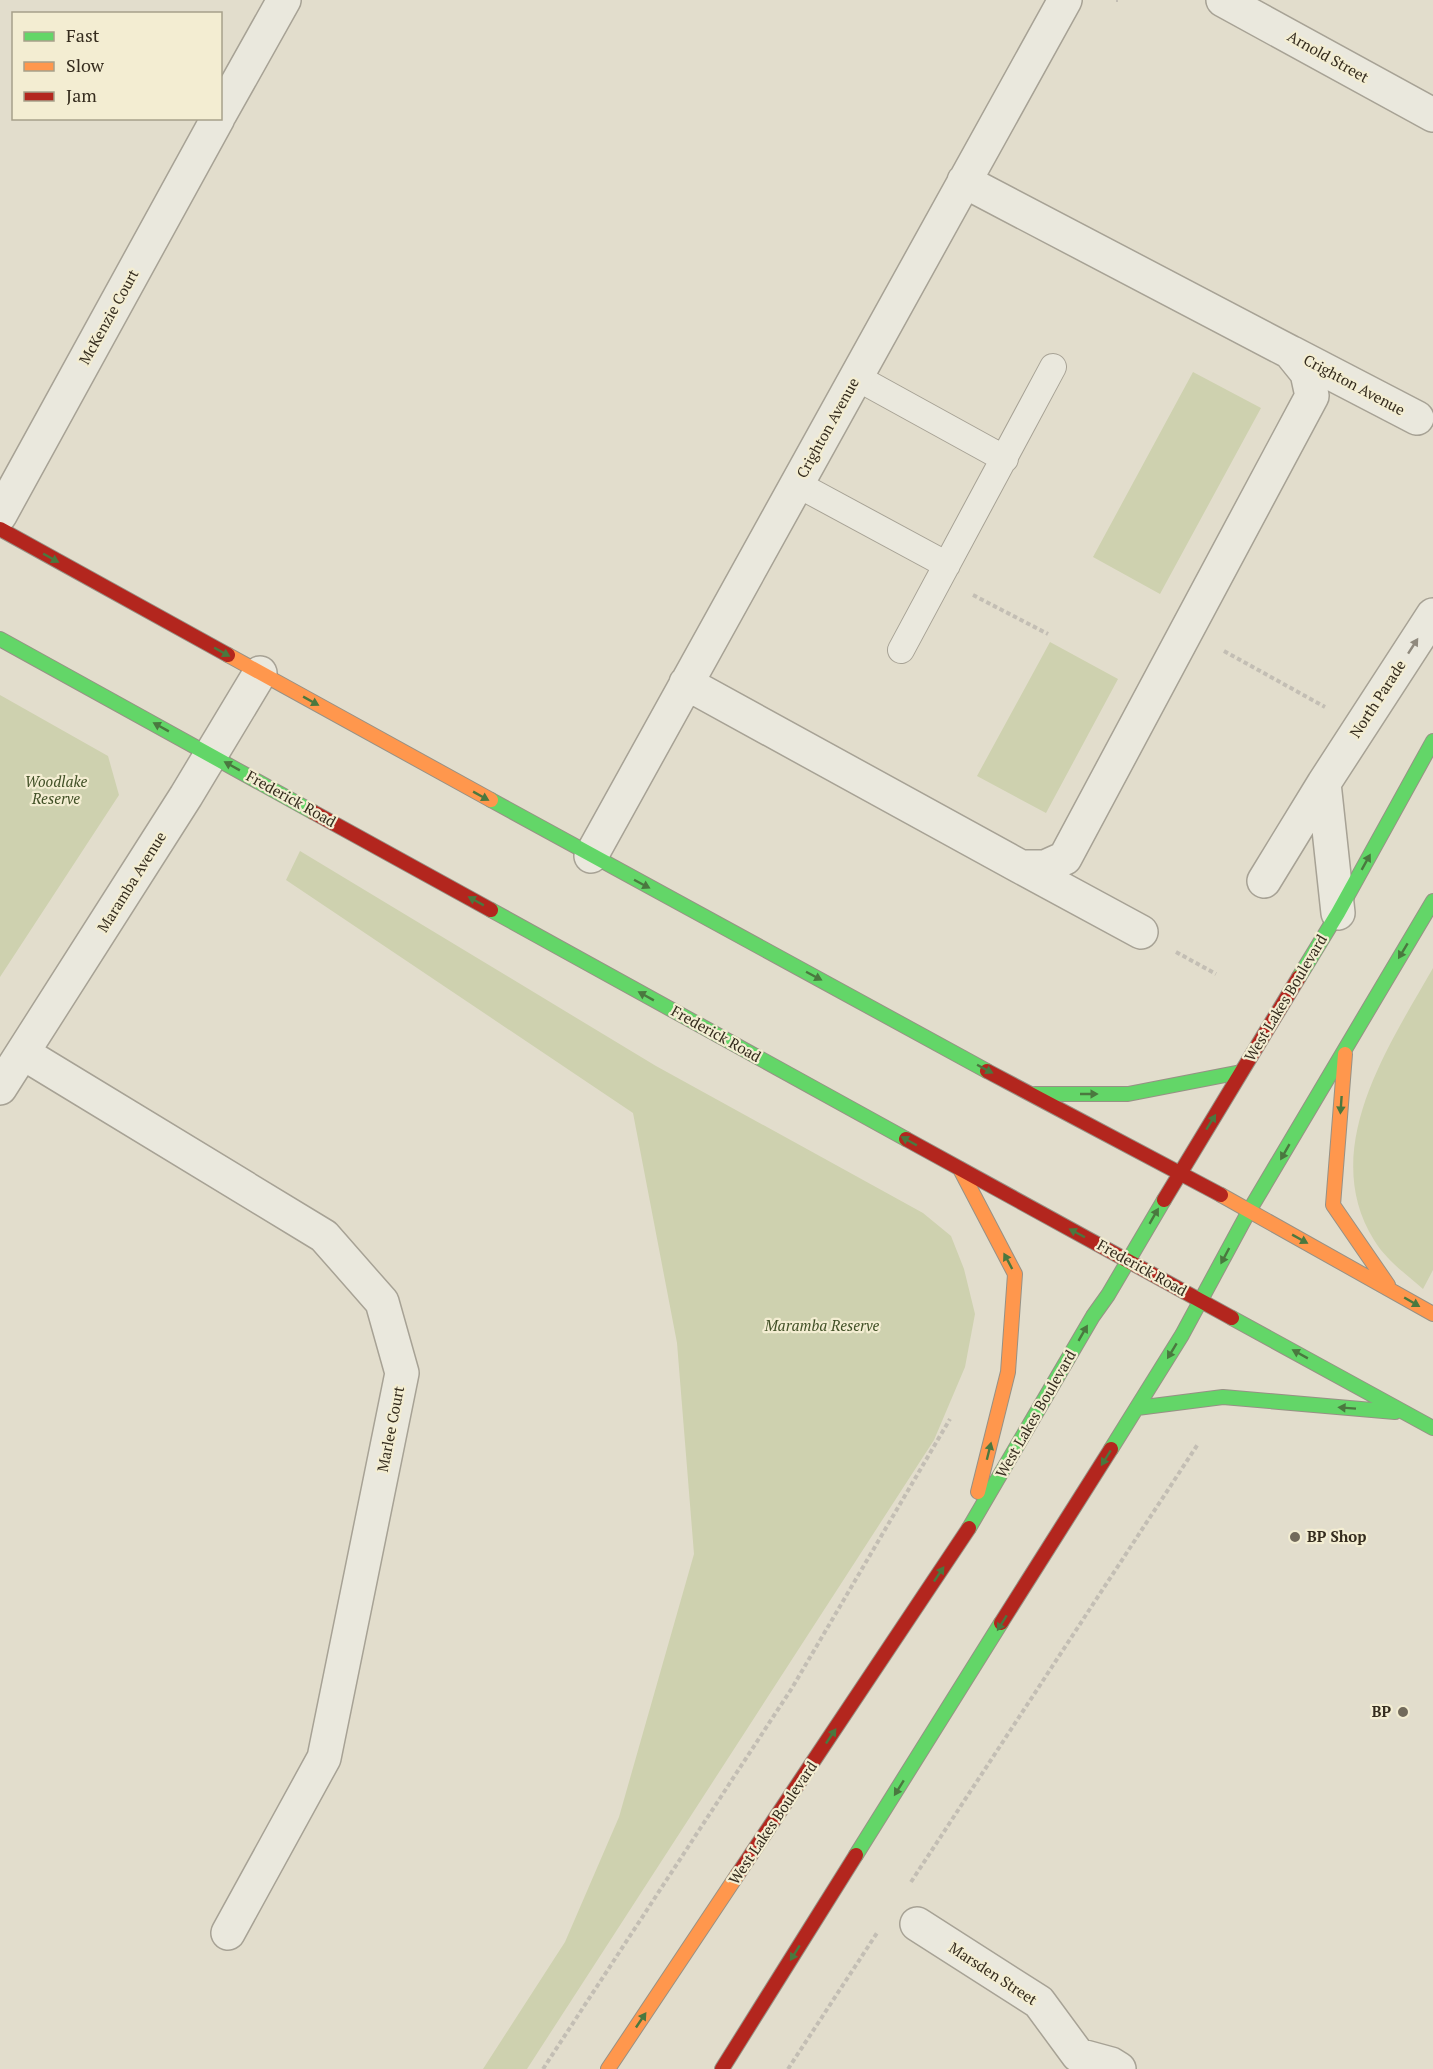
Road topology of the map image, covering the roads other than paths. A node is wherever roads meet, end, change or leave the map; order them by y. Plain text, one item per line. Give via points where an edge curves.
1 (284, 0) edge
2 (1065, 0) edge
3 (1223, 0) edge
4 (222, 110) edge
5 (1433, 115) edge
6 (217, 120) edge
7 (964, 181) junction
8 (1290, 352) junction
9 (1053, 367) dead end
10 (856, 377) junction
11 (1417, 418) dead end
12 (1005, 459) junction
13 (797, 484) junction
14 (0, 515) edge
15 (0, 529) edge
16 (947, 565) junction
17 (1433, 615) edge
18 (0, 639) edge
19 (901, 650) dead end
20 (260, 673) junction
21 (686, 684) junction
22 (1433, 741) edge
23 (212, 755) junction
24 (1323, 783) junction
25 (591, 856) junction
26 (1020, 867) junction
27 (1264, 881) dead end
28 (1433, 901) edge
29 (1338, 913) junction
30 (1142, 932) dead end
31 (1346, 1046) junction
32 (23, 1053) junction
33 (1241, 1072) junction
34 (0, 1088) edge
35 (1031, 1094) junction
36 (960, 1169) junction
37 (1180, 1172) junction
38 (1249, 1211) junction
39 (1129, 1260) junction
40 (1390, 1289) junction
41 (1201, 1300) junction
42 (1433, 1314) edge
43 (1137, 1408) junction
44 (1406, 1413) junction
45 (1433, 1428) edge
46 (969, 1528) junction
47 (917, 1924) dead end
48 (228, 1933) dead end
49 (1066, 2062) edge
50 (608, 2069) edge
51 (722, 2069) edge
52 (1119, 2069) edge

1 - 4 street
2 - 7 street, Crighton Avenue
3 - 5 street, Arnold Street
6 - 14 street, McKenzie Court
7 - 8 street, Crighton Avenue
7 - 10 street, Crighton Avenue
8 - 11 street, Crighton Avenue
8 - 26 street via 1307,373 1312,396 1065,858 1044,867
9 - 12 lane
10 - 12 lane
10 - 13 street, Crighton Avenue
12 - 16 lane
13 - 16 lane
13 - 21 street, Crighton Avenue
15 -> 20 main road
16 - 19 lane
24 -> 17 street, North Parade
23 -> 18 main road, Frederick Road
20 - 23 street, Maramba Avenue
20 -> 25 main road
21 - 25 street, Crighton Avenue
21 - 26 street
29 -> 22 main road, West Lakes Boulevard
23 - 32 street, Maramba Avenue
36 -> 23 main road, Frederick Road
24 - 27 street, North Parade
24 - 29 street
25 -> 35 main road
26 - 30 street
28 -> 31 main road
29 - 33 main road, West Lakes Boulevard
31 -> 38 main road
31 -> 40 main road via 1333,1205
32 - 34 street, Maramba Avenue
32 - 48 street, Marlee Court via 324,1236 381,1302 402,1373 324,1758
35 -> 33 main road via 1128,1094
37 -> 33 main road, West Lakes Boulevard
35 - 37 main road
39 -> 36 main road, Frederick Road
46 -> 36 main road via 1008,1372 1016,1274
37 - 38 main road
39 -> 37 main road, West Lakes Boulevard
38 -> 40 main road
38 -> 41 main road
39 - 41 main road, Frederick Road
46 -> 39 main road, West Lakes Boulevard
40 -> 42 main road
41 -> 43 main road
44 -> 41 main road, Frederick Road
44 -> 43 main road via 1223,1397
43 -> 51 main road
44 - 45 main road, Frederick Road
50 -> 46 main road, West Lakes Boulevard
47 - 49 street, Marsden Street via 1039,2002
49 - 52 street, Marsden Street via 1112,2064

